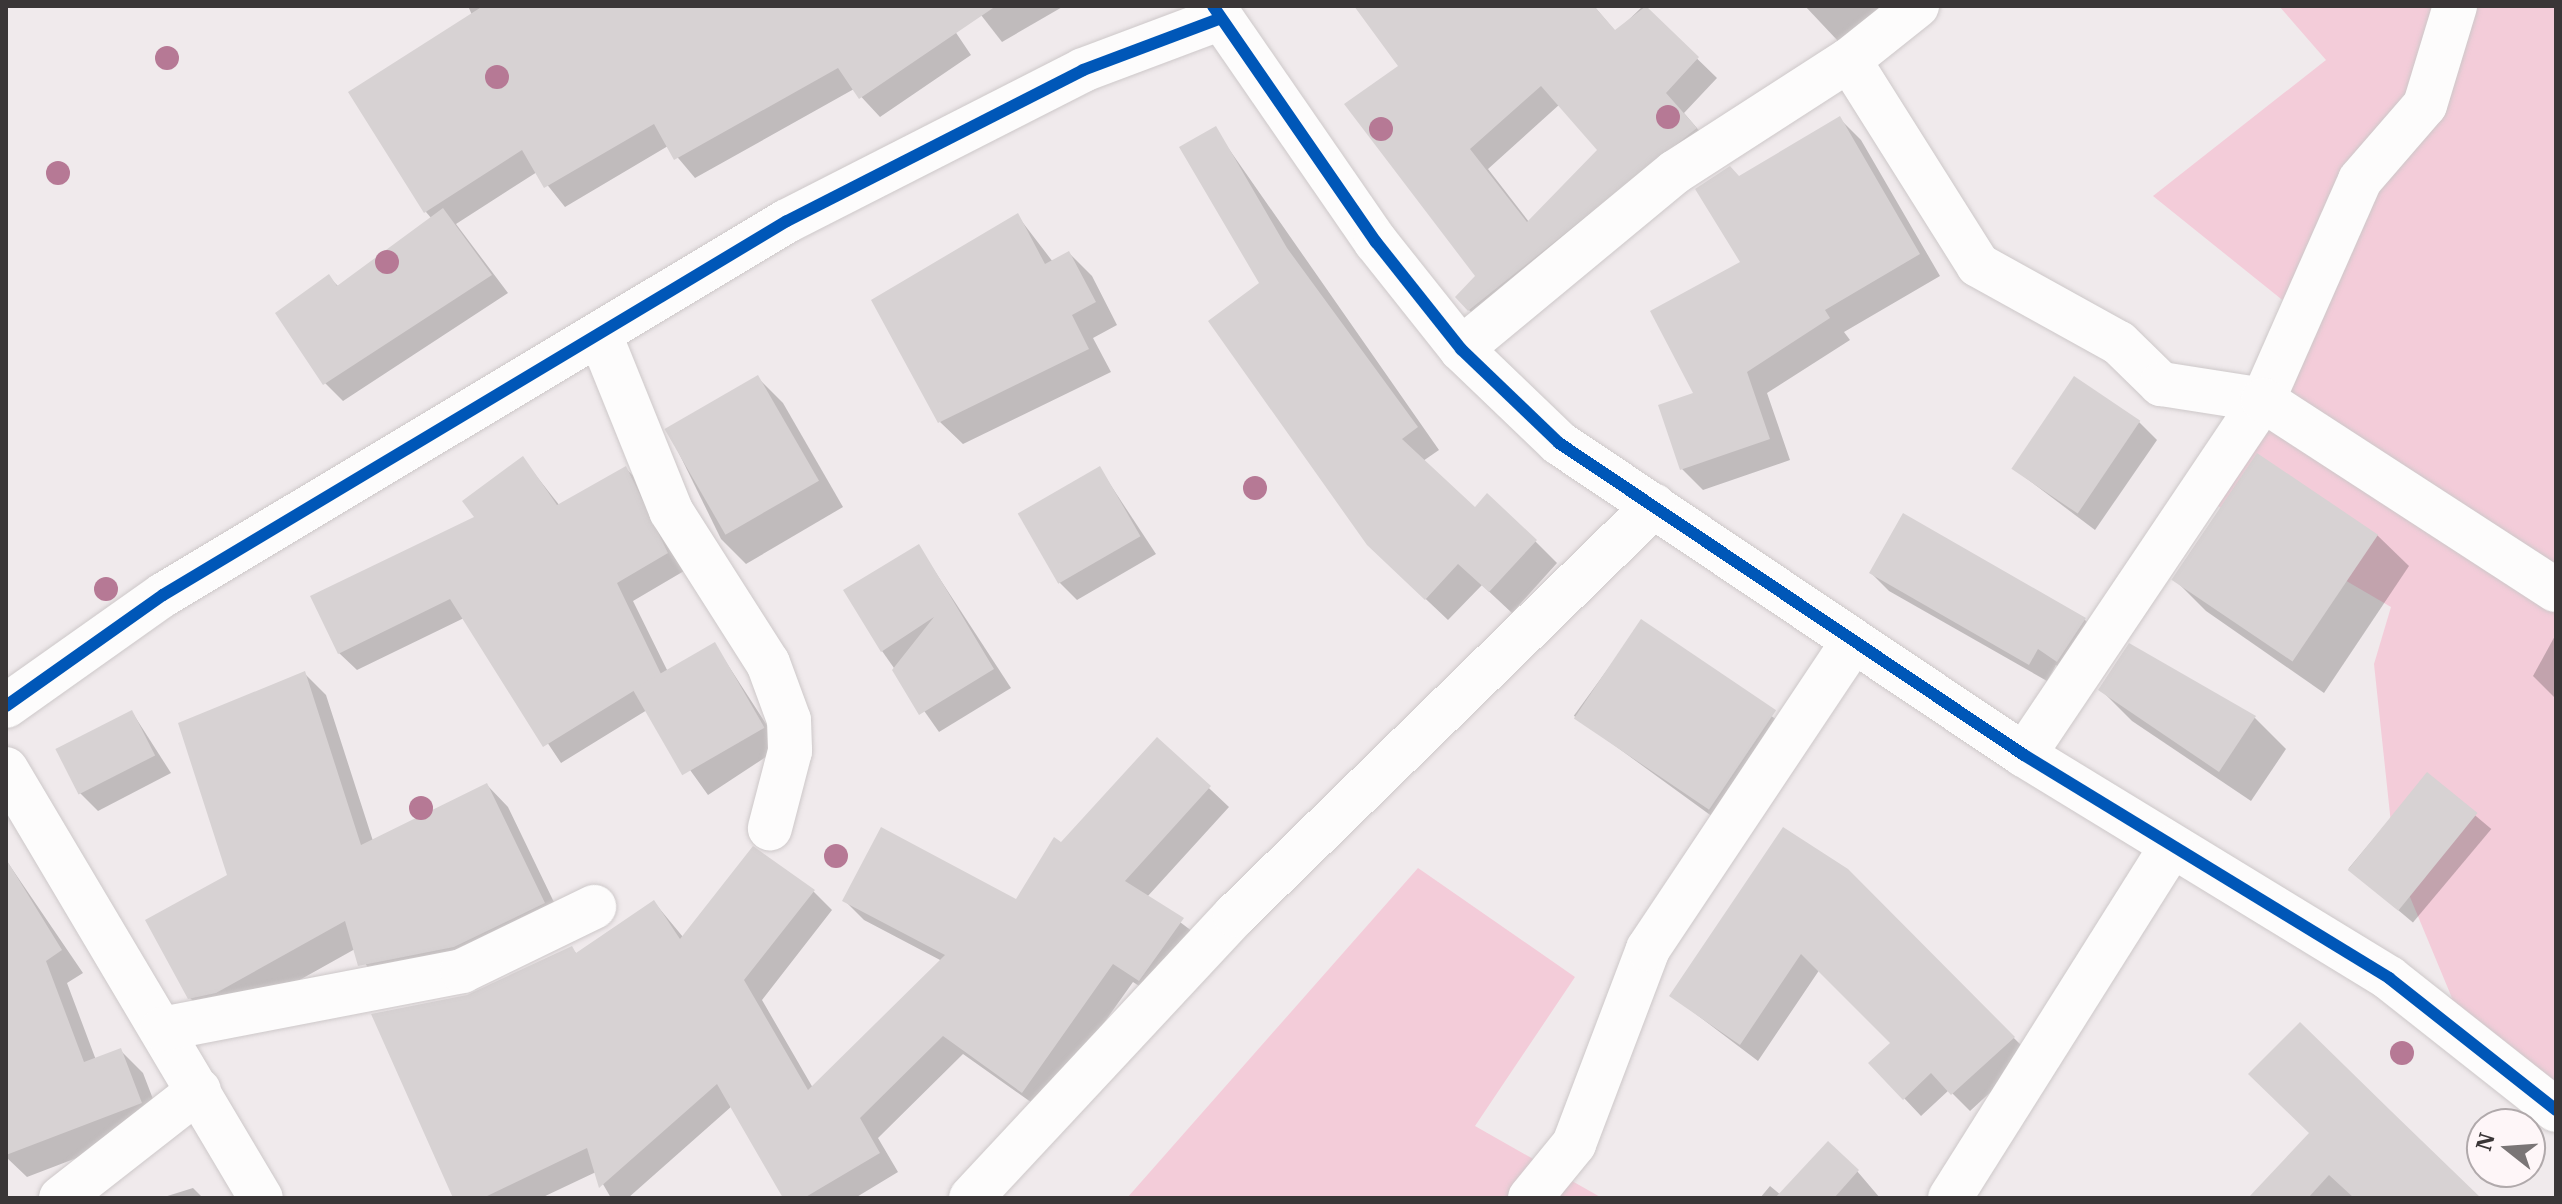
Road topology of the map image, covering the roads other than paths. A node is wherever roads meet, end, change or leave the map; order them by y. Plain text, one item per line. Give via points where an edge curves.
1 (1917, 6) edge
2 (2455, 6) edge
3 (1216, 12) edge
4 (1849, 60) junction
5 (600, 335) junction
6 (1461, 349) junction
7 (2263, 400) junction
8 (1654, 506) junction
9 (2556, 590) edge
10 (1852, 643) junction
11 (6, 706) edge
12 (2024, 755) junction
13 (6, 769) edge
14 (770, 828) dead end
15 (2171, 847) junction
16 (594, 907) dead end
17 (162, 1029) junction
18 (199, 1090) junction
19 (2556, 1110) edge
20 (61, 1198) edge
21 (261, 1198) edge
22 (971, 1198) edge
23 (1530, 1198) edge
24 (1950, 1198) edge

1 - 4 street
2 - 7 street via 2425,105 2360,180
3 - 5 street via 1083,70 787,221
3 - 6 street
4 - 6 street via 1675,172
4 - 7 street via 1978,265 2119,343 2161,384
5 - 11 street via 163,595
5 - 14 street via 671,511 768,663 789,720 790,751
6 - 8 street via 1559,443
7 - 9 street
7 - 12 street
8 - 10 street
8 - 22 street via 1235,915
10 - 12 street
10 - 23 street via 1648,949 1574,1144
12 - 15 street
13 - 17 street
15 - 19 street via 2389,978
15 - 24 street
16 - 17 street via 462,971
17 - 18 street
18 - 20 street
18 - 21 street

